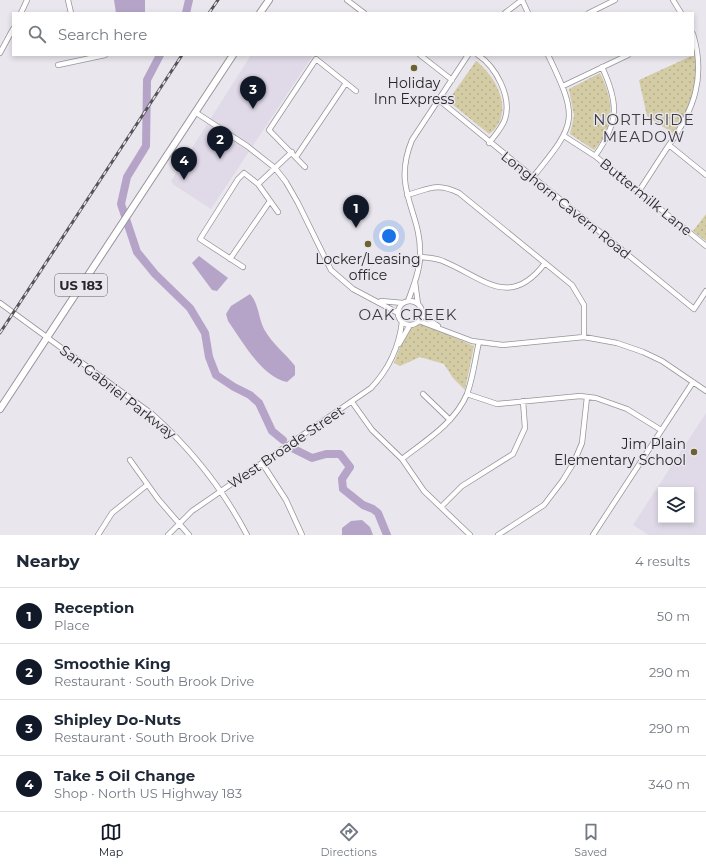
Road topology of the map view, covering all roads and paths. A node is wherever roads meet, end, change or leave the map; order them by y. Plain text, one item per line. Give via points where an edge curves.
1 (27, 0) edge
2 (68, 0) edge
3 (269, 0) edge
4 (347, 0) edge
5 (522, 0) edge
6 (615, 0) edge
7 (673, 0) edge
8 (21, 12) edge
9 (71, 12) edge
10 (261, 12) edge
11 (363, 12) edge
12 (506, 12) edge
13 (528, 12) edge
14 (591, 12) edge
15 (680, 12) edge
16 (12, 31) edge
17 (694, 37) edge
18 (0, 52) edge
19 (79, 56) edge
20 (100, 56) edge
21 (232, 56) edge
22 (421, 56) edge
23 (467, 56) edge
24 (479, 56) edge
25 (548, 56) edge
26 (626, 56) edge
27 (80, 60) junction
28 (58, 65) dead end
29 (602, 67) junction
30 (452, 80) junction
31 (346, 83) junction
32 (563, 86) junction
33 (356, 91) dead end
34 (438, 100) junction
35 (195, 112) junction
36 (564, 136) junction
37 (489, 142) junction
38 (670, 145) junction
39 (292, 152) junction
40 (595, 156) junction
41 (296, 157) junction
42 (305, 167) dead end
43 (274, 168) junction
44 (706, 175) edge
45 (533, 178) junction
46 (258, 184) junction
47 (639, 191) junction
48 (407, 195) junction
49 (270, 201) junction
50 (278, 212) dead end
51 (706, 246) edge
52 (420, 257) junction
53 (230, 260) junction
54 (545, 263) junction
55 (243, 267) dead end
56 (415, 281) junction
57 (706, 291) edge
58 (373, 300) junction
59 (0, 302) edge
60 (405, 302) junction
61 (418, 304) junction
62 (398, 313) junction
63 (422, 315) junction
64 (419, 321) junction
65 (402, 322) junction
66 (410, 325) junction
67 (441, 328) junction
68 (47, 337) junction
69 (584, 337) junction
70 (479, 342) junction
71 (395, 350) junction
72 (693, 382) junction
73 (706, 390) edge
74 (423, 394) dead end
75 (467, 394) junction
76 (587, 397) junction
77 (523, 401) junction
78 (352, 402) junction
79 (0, 409) edge
80 (450, 420) junction
81 (661, 430) junction
82 (402, 459) junction
83 (130, 460) dead end
84 (262, 463) junction
85 (147, 485) junction
86 (220, 491) junction
87 (441, 507) junction
88 (178, 523) junction
89 (98, 535) edge
90 (168, 535) edge
91 (189, 535) edge
92 (247, 535) edge
93 (302, 535) edge
94 (470, 535) edge
95 (498, 535) edge
96 (595, 535) edge

1 - 8 street
2 - 9 street
3 - 10 main road
4 - 11 street
5 - 12 street
5 - 13 street
6 - 14 street
7 - 15 street
16 - 18 street
17 - 38 street via 704,70 701,92
19 - 27 street
20 - 27 street
21 - 35 main road, US 183
22 - 30 street
23 - 30 street
24 - 37 street via 495,72 506,98 505,120
25 - 32 street
26 - 29 street
27 - 28 street
29 - 32 street
29 - 40 street via 612,92 615,113 610,132
30 - 34 street
31 - 33 street
31 - 39 street via 316,59 270,130
31 - 41 street
32 - 36 street via 570,114
34 - 37 street, Longhorn Cavern Road
34 - 48 street via 406,154 404,167
35 - 43 street via 247,146
35 - 68 main road, US 183
36 - 40 street, Buttermilk Lane
36 - 45 street via 560,145
37 - 45 street, Longhorn Cavern Road
38 - 44 street
38 - 47 street
39 - 41 street
39 - 43 street
40 - 47 street, Buttermilk Lane
41 - 42 street
43 - 46 street
43 - 58 street via 298,203 331,270 352,289
45 - 57 street, Longhorn Cavern Road via 694,309
46 - 49 street
46 - 53 street via 244,173 200,239
47 - 51 street, Buttermilk Lane
48 - 52 street via 419,239
48 - 54 street via 438,186 459,193
49 - 50 street
49 - 53 street
52 - 54 street via 444,261 488,285 504,287 527,280
52 - 56 street
53 - 55 street
54 - 69 street via 580,294 584,305
56 - 60 street
56 - 61 street
58 - 60 street
58 - 62 street
59 - 68 street, San Gabriel Parkway
60 - 61 street
60 - 62 street
61 - 63 street
62 - 65 street
63 - 64 street
63 - 67 street
64 - 66 street
64 - 67 street
65 - 66 street
65 - 71 street, West Broade Street
66 - 71 street, West Broade Street
67 - 70 street
68 - 79 main road, US 183
68 - 86 street, San Gabriel Parkway via 152,414 196,458
69 - 70 street via 503,345
69 - 72 street via 616,343 643,352 662,361
70 - 75 street
71 - 78 street, West Broade Street via 380,378
72 - 73 street
72 - 81 street
74 - 80 street
75 - 77 street via 497,404
75 - 80 street
76 - 77 street
76 - 81 street via 627,409
76 - 95 street via 582,443 563,480 544,505
77 - 87 street via 525,428 513,454 462,486
78 - 82 street via 372,430
78 - 84 street, West Broade Street
80 - 82 street
81 - 96 street
82 - 87 street via 424,490
83 - 85 street
84 - 86 street, West Broade Street
84 - 93 street via 286,500
85 - 88 street
85 - 89 street via 112,513
86 - 88 street, West Broade Street
86 - 92 street, San Gabriel Parkway
87 - 94 street
88 - 90 street, West Broade Street
88 - 91 street

